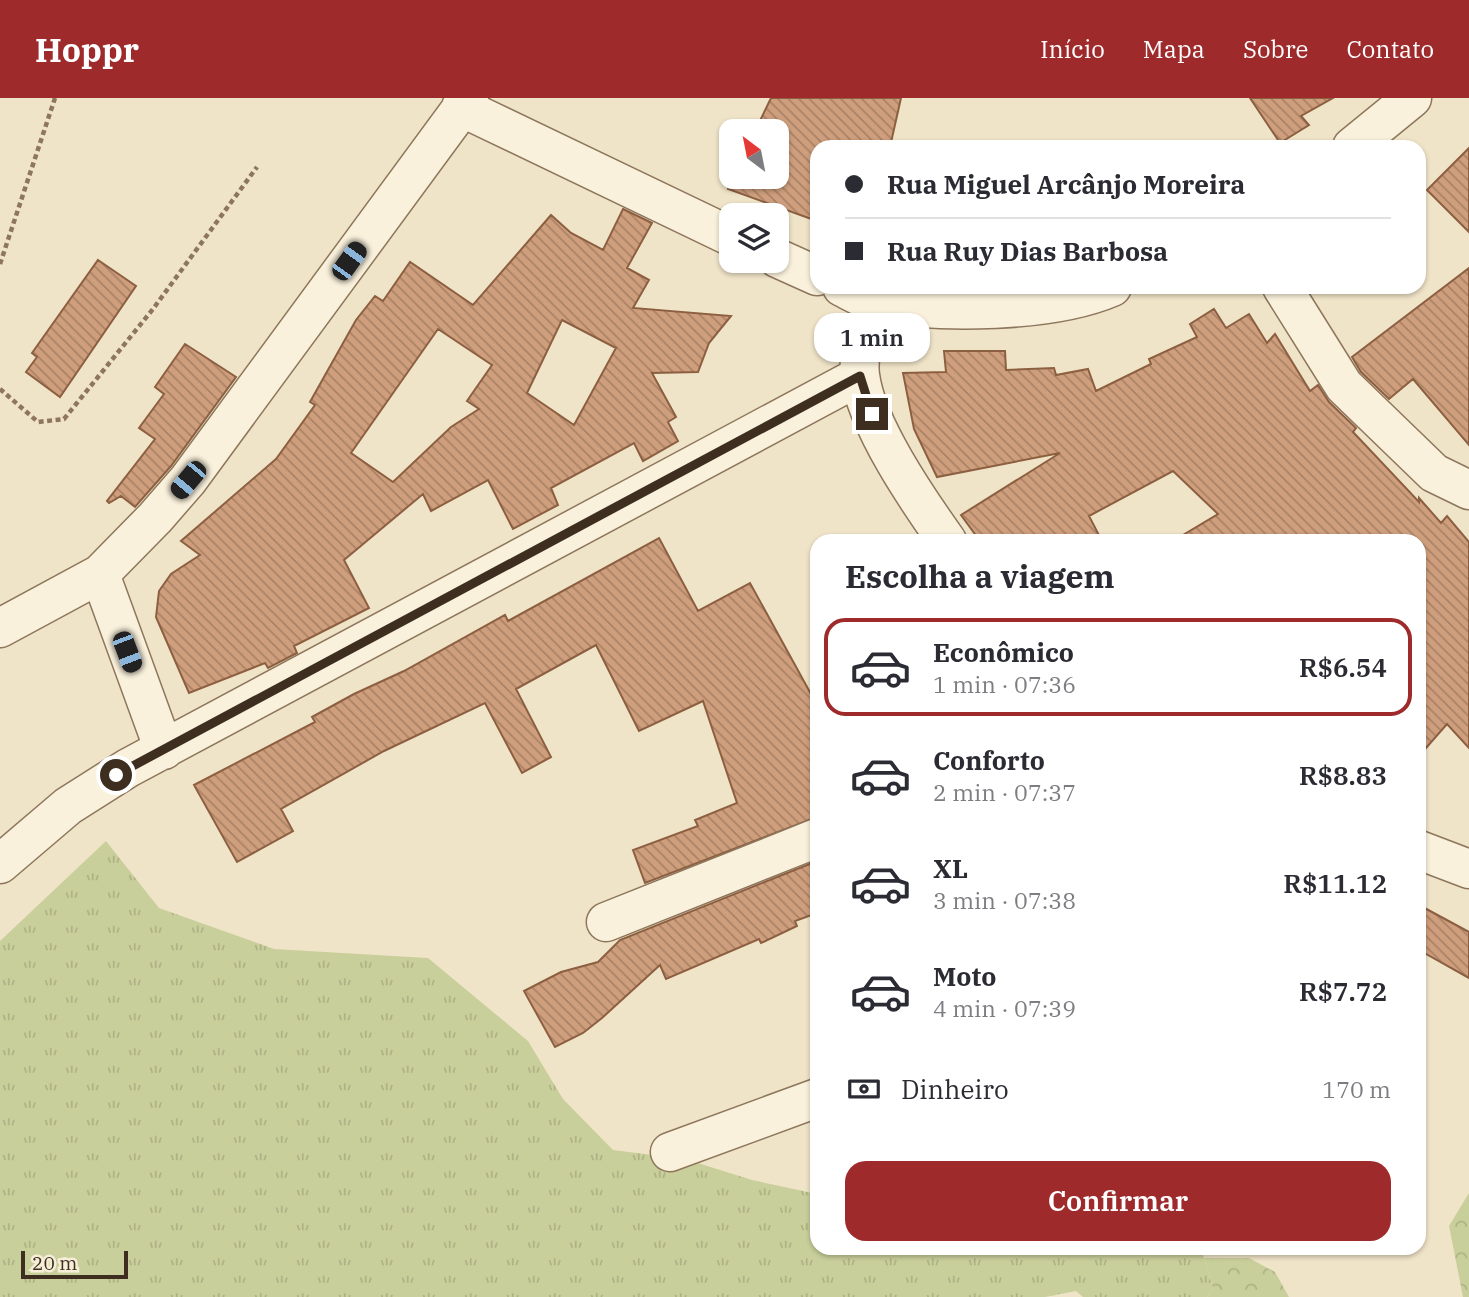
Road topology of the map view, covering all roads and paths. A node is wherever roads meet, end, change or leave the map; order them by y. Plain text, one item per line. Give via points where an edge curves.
1 (55, 98) edge
2 (1412, 98) edge
3 (465, 103) edge
4 (1361, 140) edge
5 (257, 167) dead end
6 (719, 230) edge
7 (789, 263) edge
8 (0, 264) edge
9 (810, 273) edge
10 (858, 294) edge
11 (1081, 294) edge
12 (1286, 294) edge
13 (860, 376) junction
14 (0, 389) edge
15 (1469, 491) edge
16 (942, 534) edge
17 (100, 574) junction
18 (0, 628) edge
19 (164, 750) junction
20 (810, 841) edge
21 (1426, 853) edge
22 (0, 864) edge
23 (1469, 869) edge
24 (606, 922) dead end
25 (810, 1101) edge
26 (670, 1152) dead end

1 - 8 path
2 - 4 street
3 - 6 street
3 - 17 street via 188,480
5 - 14 path via 153,309 64,419 38,422
7 - 9 street
10 - 11 street via 958,310 1023,307
10 - 13 street
12 - 15 street via 1343,386 1434,473
13 - 16 street via 890,450
13 - 19 street
17 - 18 street
17 - 19 street
19 - 22 street via 68,806
20 - 24 street
21 - 23 street
25 - 26 street

